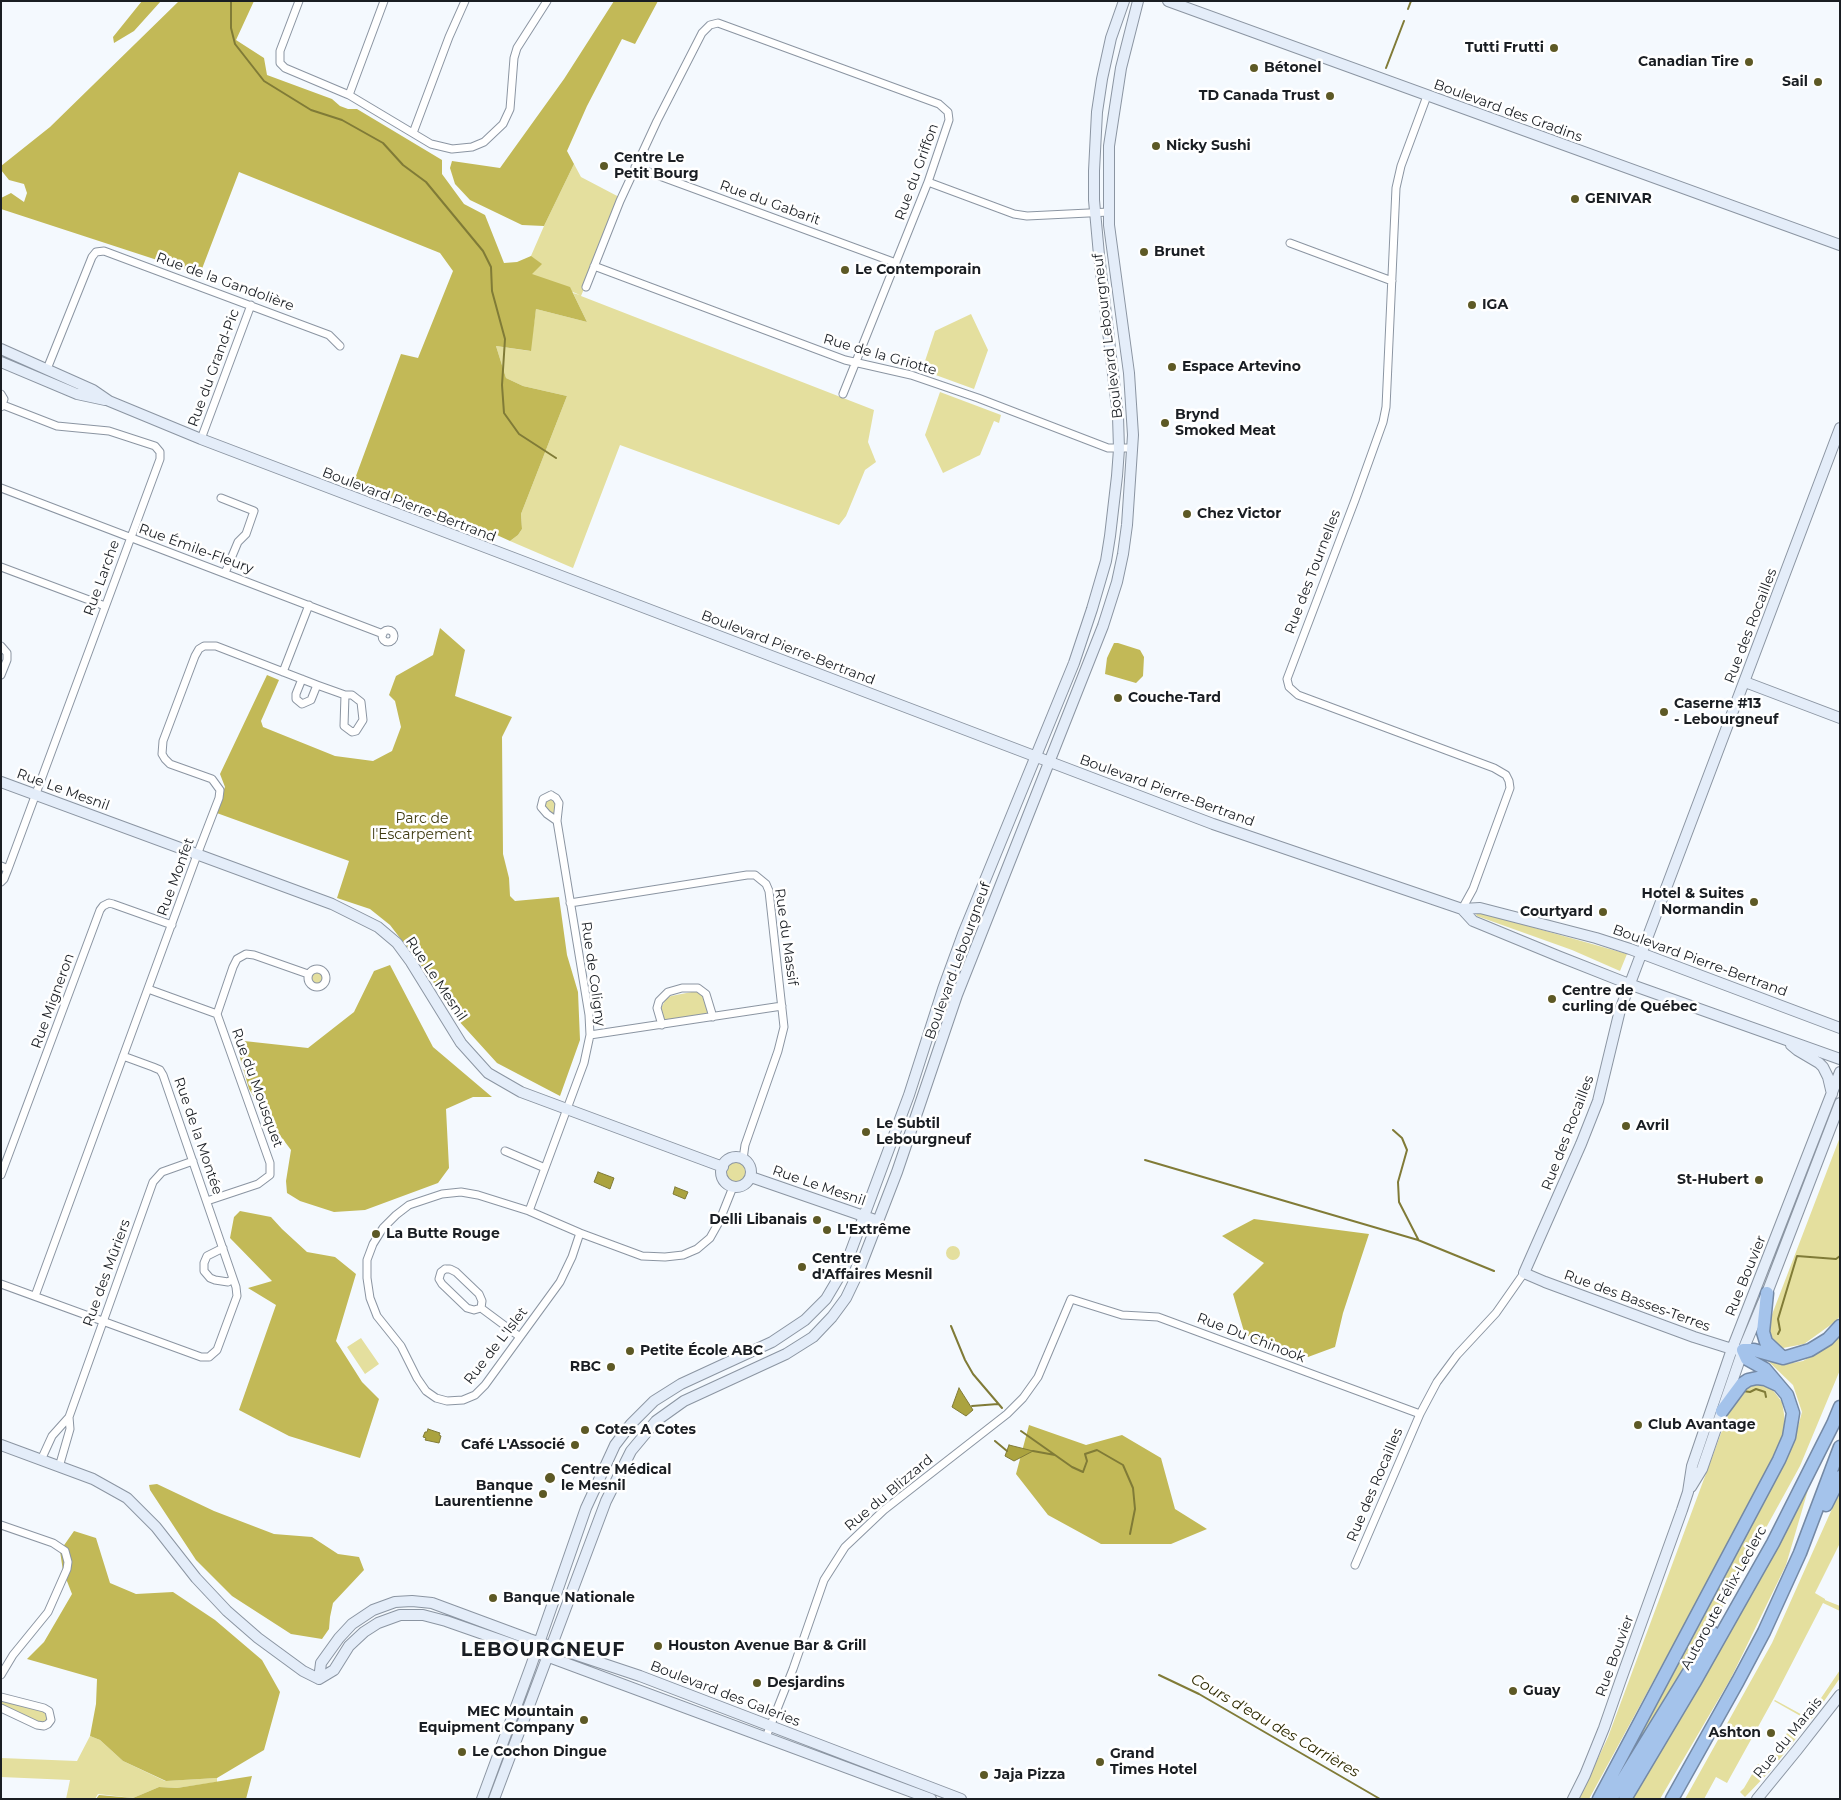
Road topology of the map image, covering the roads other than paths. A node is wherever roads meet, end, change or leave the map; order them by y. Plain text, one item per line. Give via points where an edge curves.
1 (298, 1) edge
2 (384, 1) edge
3 (465, 1) edge
4 (547, 1) edge
5 (1124, 1) edge
6 (1138, 1) edge
7 (1168, 1) edge
8 (349, 94) junction
9 (1427, 96) junction
10 (412, 132) junction
11 (635, 167) junction
12 (928, 182) junction
13 (1094, 212) junction
14 (1109, 212) junction
15 (1290, 243) dead end
16 (1840, 245) edge
17 (896, 263) junction
18 (594, 266) junction
19 (1392, 281) junction
20 (586, 287) dead end
21 (250, 305) junction
22 (340, 346) dead end
23 (1, 349) edge
24 (1, 362) edge
25 (855, 362) junction
26 (47, 369) junction
27 (1, 394) edge
28 (843, 394) dead end
29 (108, 401) junction
30 (2, 406) edge
31 (1840, 428) edge
32 (201, 439) junction
33 (1133, 448) junction
34 (1119, 449) junction
35 (1, 488) edge
36 (221, 498) dead end
37 (130, 538) junction
38 (1, 567) edge
39 (225, 573) junction
40 (309, 605) junction
41 (105, 606) junction
42 (382, 634) dead end
43 (1, 646) edge
44 (284, 672) junction
45 (1, 676) edge
46 (302, 679) junction
47 (1745, 682) junction
48 (317, 685) junction
49 (344, 695) junction
50 (1840, 718) edge
51 (1034, 757) junction
52 (1049, 763) junction
53 (1, 782) edge
54 (36, 795) junction
55 (556, 821) dead end
56 (197, 855) junction
57 (5, 867) edge
58 (1, 882) edge
59 (570, 903) junction
60 (1462, 909) junction
61 (172, 925) junction
62 (1642, 954) junction
63 (308, 974) dead end
64 (1630, 984) junction
65 (148, 989) junction
66 (782, 1006) junction
67 (217, 1014) junction
68 (713, 1017) junction
69 (662, 1025) junction
70 (1840, 1028) edge
71 (590, 1035) junction
72 (1787, 1041) junction
73 (123, 1056) junction
74 (1840, 1059) edge
75 (1840, 1072) edge
76 (1832, 1094) junction
77 (1840, 1103) edge
78 (567, 1110) junction
79 (1837, 1116) edge
80 (505, 1151) dead end
81 (743, 1159) junction
82 (194, 1161) junction
83 (723, 1166) junction
84 (545, 1168) junction
85 (1, 1175) edge
86 (750, 1177) junction
87 (733, 1187) junction
88 (207, 1201) junction
89 (529, 1211) junction
90 (863, 1216) junction
91 (878, 1221) junction
92 (580, 1232) junction
93 (223, 1248) junction
94 (1524, 1273) junction
95 (233, 1279) junction
96 (1, 1284) edge
97 (1767, 1293) junction
98 (34, 1296) junction
99 (1070, 1299) joint
100 (481, 1308) junction
101 (102, 1322) junction
102 (1840, 1326) edge
103 (520, 1337) junction
104 (1737, 1350) junction
105 (1783, 1358) junction
106 (1782, 1387) junction
107 (1840, 1407) edge
108 (1722, 1411) junction
109 (1420, 1414) junction
110 (69, 1416) junction
111 (1, 1445) edge
112 (1840, 1447) edge
113 (41, 1460) junction
114 (59, 1467) junction
115 (1840, 1477) edge
116 (1688, 1492) junction
117 (1791, 1504) junction
118 (1, 1525) edge
119 (1800, 1553) junction
120 (1355, 1565) dead end
121 (540, 1641) junction
122 (552, 1645) junction
123 (535, 1652) junction
124 (549, 1657) junction
125 (1, 1675) edge
126 (319, 1679) junction
127 (1840, 1695) edge
128 (1, 1697) edge
129 (1, 1708) edge
130 (770, 1726) junction
131 (766, 1737) junction
132 (482, 1799) edge
133 (494, 1799) edge
134 (931, 1799) edge
135 (961, 1799) edge
136 (1573, 1799) edge
137 (1599, 1799) edge
138 (1611, 1799) edge
139 (1625, 1799) edge
140 (1672, 1799) edge
141 (1757, 1799) edge

1 - 8 street via 280,51 280,63 285,68
2 - 8 street
3 - 10 street
4 - 10 street via 517,48 510,109 496,133 472,147 452,149 431,144
5 - 13 main road, Boulevard Lebourgneuf via 1108,52 1098,103
6 - 14 main road, Boulevard Lebourgneuf via 1126,44 1112,126
7 - 9 main road, Boulevard des Gradins
8 - 10 street
9 - 16 main road, Boulevard des Gradins
9 - 19 street, Rue des Tournelles via 1398,177
11 - 12 street, Rue du Griffon via 702,32 718,22 944,107 949,120
11 - 17 street, Rue du Gabarit
11 - 18 street
12 - 13 street via 1014,214
12 - 17 street, Rue du Griffon
13 - 14 street
13 - 34 main road, Boulevard Lebourgneuf
14 - 33 main road, Boulevard Lebourgneuf via 1129,373
15 - 19 street
17 - 25 street, Rue du Griffon
18 - 20 street
18 - 25 street, Rue de la Griotte
19 - 60 street, Rue des Tournelles via 1383,422 1287,679 1289,687 1298,695 1506,775 1510,788 1473,889
21 - 22 street, Rue de la Gandolière via 329,335
21 - 26 street, Rue de la Gandolière via 104,251 96,252
21 - 32 street, Rue du Grand-Pic
23 - 26 main road, Boulevard Pierre-Bertrand
24 - 29 main road, Boulevard Pierre-Bertrand via 78,394
25 - 28 street, Rue du Griffon
25 - 34 street, Rue de la Griotte via 911,375 1108,448
26 - 29 main road, Boulevard Pierre-Bertrand
27 - 30 street, Rue Larche via 4,399
29 - 32 main road, Boulevard Pierre-Bertrand
30 - 37 street, Rue Larche via 57,426 109,431 155,446 160,452 160,459
31 - 47 main road, Rue des Rocailles
32 - 51 main road, Boulevard Pierre-Bertrand
33 - 34 street, Rue de la Griotte
33 - 52 main road, Boulevard Lebourgneuf via 1127,525 1116,582 1103,626
34 - 51 main road, Boulevard Lebourgneuf via 1110,536 1092,609 1074,663
35 - 37 street, Rue Émile-Fleury
36 - 39 street via 254,511
37 - 39 street, Rue Émile-Fleury
37 - 41 street, Rue Larche
38 - 41 street
39 - 40 street, Rue Émile-Fleury
40 - 42 street, Rue Émile-Fleury
40 - 44 street
41 - 54 street, Rue Larche
43 - 45 street via 5,648 7,660
44 - 46 street
44 - 56 street, Rue Monfet via 216,646 204,646 195,656 161,749 170,764 212,779 220,790
46 - 48 street
46 - 48 street via 296,694 296,699 302,704 311,700
47 - 50 main road
47 - 62 main road, Rue des Rocailles
48 - 49 street
49 - 49 street via 344,726 352,732 360,727 363,720 361,702 352,695
51 - 52 main road, Boulevard Pierre-Bertrand
51 - 90 main road, Boulevard Lebourgneuf via 960,943
52 - 60 main road, Boulevard Pierre-Bertrand via 1213,824
52 - 91 main road, Boulevard Lebourgneuf via 957,995 935,1066
53 - 54 main road, Rue Le Mesnil
54 - 56 main road, Rue Le Mesnil
54 - 57 street, Rue Larche
55 - 59 street, Rue de Coligny
56 - 61 street, Rue Monfet
56 - 78 main road, Rue Le Mesnil via 332,904 378,927 402,950 461,1043 488,1073 521,1092
57 - 58 street, Rue Larche
59 - 66 street, Rue du Massif via 755,875 769,891
59 - 71 street, Rue de Coligny
60 - 62 main road, Boulevard Pierre-Bertrand via 1489,910 1596,938
60 - 64 main road, Boulevard Pierre-Bertrand via 1473,921
61 - 65 street, Rue Monfet
61 - 85 street, Rue Migneron via 114,904 109,903 100,910
62 - 64 main road, Rue des Rocailles
62 - 70 main road, Boulevard Pierre-Bertrand
63 - 67 street via 254,955 241,956 233,967
64 - 72 main road, Boulevard Pierre-Bertrand
64 - 94 main road, Rue des Rocailles via 1620,1010 1598,1101
65 - 67 street, Rue du Mousquet
65 - 73 street, Rue Monfet
66 - 68 street
66 - 81 street, Rue du Massif via 784,1027 778,1051 744,1145
67 - 88 street, Rue du Mousquet via 271,1170 270,1175 258,1184
68 - 69 street
68 - 69 street via 706,994 698,988 682,988 668,992 659,1001
69 - 71 street
71 - 78 street, Rue de Coligny
72 - 74 main road, Boulevard Pierre-Bertrand
72 - 76 main road via 1822,1067
73 - 82 street, Rue de la Montée via 160,1070
73 - 98 street, Rue Monfet
75 - 76 main road, Rue Bouvier
76 - 104 main road, Rue Bouvier
77 - 79 main road, Rue Bouvier
78 - 83 main road, Rue Le Mesnil
78 - 84 street, Rue de Coligny
79 - 97 main road, Rue Bouvier
80 - 84 street
81 - 83 main road via 732,1158
81 - 86 main road via 751,1168
82 - 88 street, Rue de la Montée
82 - 101 street, Rue des Mûriers via 162,1172 152,1182
83 - 87 main road via 724,1180
84 - 89 street, Rue de Coligny
86 - 87 main road via 744,1185
86 - 90 main road, Rue Le Mesnil
87 - 92 street, Rue de L'Islet via 710,1238 683,1255 665,1258 642,1256
88 - 93 street, Rue de la Montée
89 - 92 street, Rue de L'Islet
89 - 103 street, Rue de L'Islet via 461,1192 425,1198 409,1205 383,1228 367,1260 370,1298 377,1316 401,1346 426,1391 436,1398 463,1400 475,1395
90 - 91 main road, Rue Le Mesnil
90 - 121 main road, Boulevard Lebourgneuf via 844,1267 826,1299 805,1320 772,1342 681,1384 654,1401 615,1445 590,1498
91 - 122 main road, Boulevard Lebourgneuf via 846,1298 812,1337 786,1354 684,1401 656,1421 631,1451 606,1501
92 - 103 street, Rue de L'Islet via 560,1282
93 - 95 street, Rue de la Montée
93 - 95 street via 207,1256 204,1271 215,1280 228,1282
94 - 104 main road, Rue des Basses-Terres
94 - 109 street, Rue des Rocailles via 1496,1313 1437,1382
95 - 101 street, Rue de la Montée via 237,1296 217,1350 209,1357
96 - 98 street
97 - 104 main road, Rue Bouvier
97 - 105 highway via 1764,1337
98 - 101 street
99 - 109 street, Rue Du Chinook via 1122,1315 1158,1317
99 - 130 street, Rue du Blizzard via 1038,1377 1023,1398 884,1510 845,1547 824,1580
100 - 100 street via 479,1294 456,1272 450,1269 441,1272 442,1284 467,1308
100 - 103 street
101 - 110 street, Rue des Mûriers
102 - 105 highway via 1828,1339 1810,1350
104 - 105 highway via 1754,1350
104 - 106 highway via 1765,1369
104 - 108 main road, Rue Bouvier
104 - 116 main road, Rue Bouvier via 1692,1466
106 - 108 highway via 1765,1379 1748,1380
106 - 137 highway via 1793,1413 1789,1436 1779,1460
107 - 117 highway, Autoroute Félix-Leclerc
108 - 116 main road, Rue Bouvier via 1702,1469
109 - 120 street, Rue des Rocailles
110 - 113 street, Rue des Mûriers via 52,1436
110 - 114 street, Rue des Mûriers via 70,1429
111 - 113 main road
112 - 119 highway
113 - 114 main road
114 - 126 main road via 93,1479 127,1498 227,1611 258,1638
115 - 119 highway
116 - 136 main road, Rue Bouvier via 1604,1728
117 - 138 highway
117 - 139 highway, Autoroute Félix-Leclerc via 1773,1543
118 - 125 street via 54,1543 65,1551 68,1562 48,1612 13,1654
119 - 140 highway via 1764,1632
121 - 122 main road, Boulevard des Galeries
121 - 123 main road, Boulevard Lebourgneuf
121 - 126 main road, Boulevard des Galeries via 432,1603 395,1602 372,1610 352,1624 321,1663
122 - 124 main road, Boulevard Lebourgneuf
122 - 130 main road, Boulevard des Galeries
123 - 124 main road, Boulevard des Galeries
123 - 126 main road, Boulevard des Galeries via 446,1621 424,1615 400,1615 364,1632 349,1646 334,1670
123 - 132 main road, Boulevard Lebourgneuf
124 - 131 main road, Boulevard des Galeries
124 - 133 main road, Boulevard Lebourgneuf
127 - 141 main road, Rue du Marais
128 - 129 street via 44,1708 49,1711 51,1720 44,1726 37,1725
130 - 131 street, Rue du Blizzard
130 - 135 main road, Boulevard des Galeries
131 - 134 main road, Boulevard des Galeries

